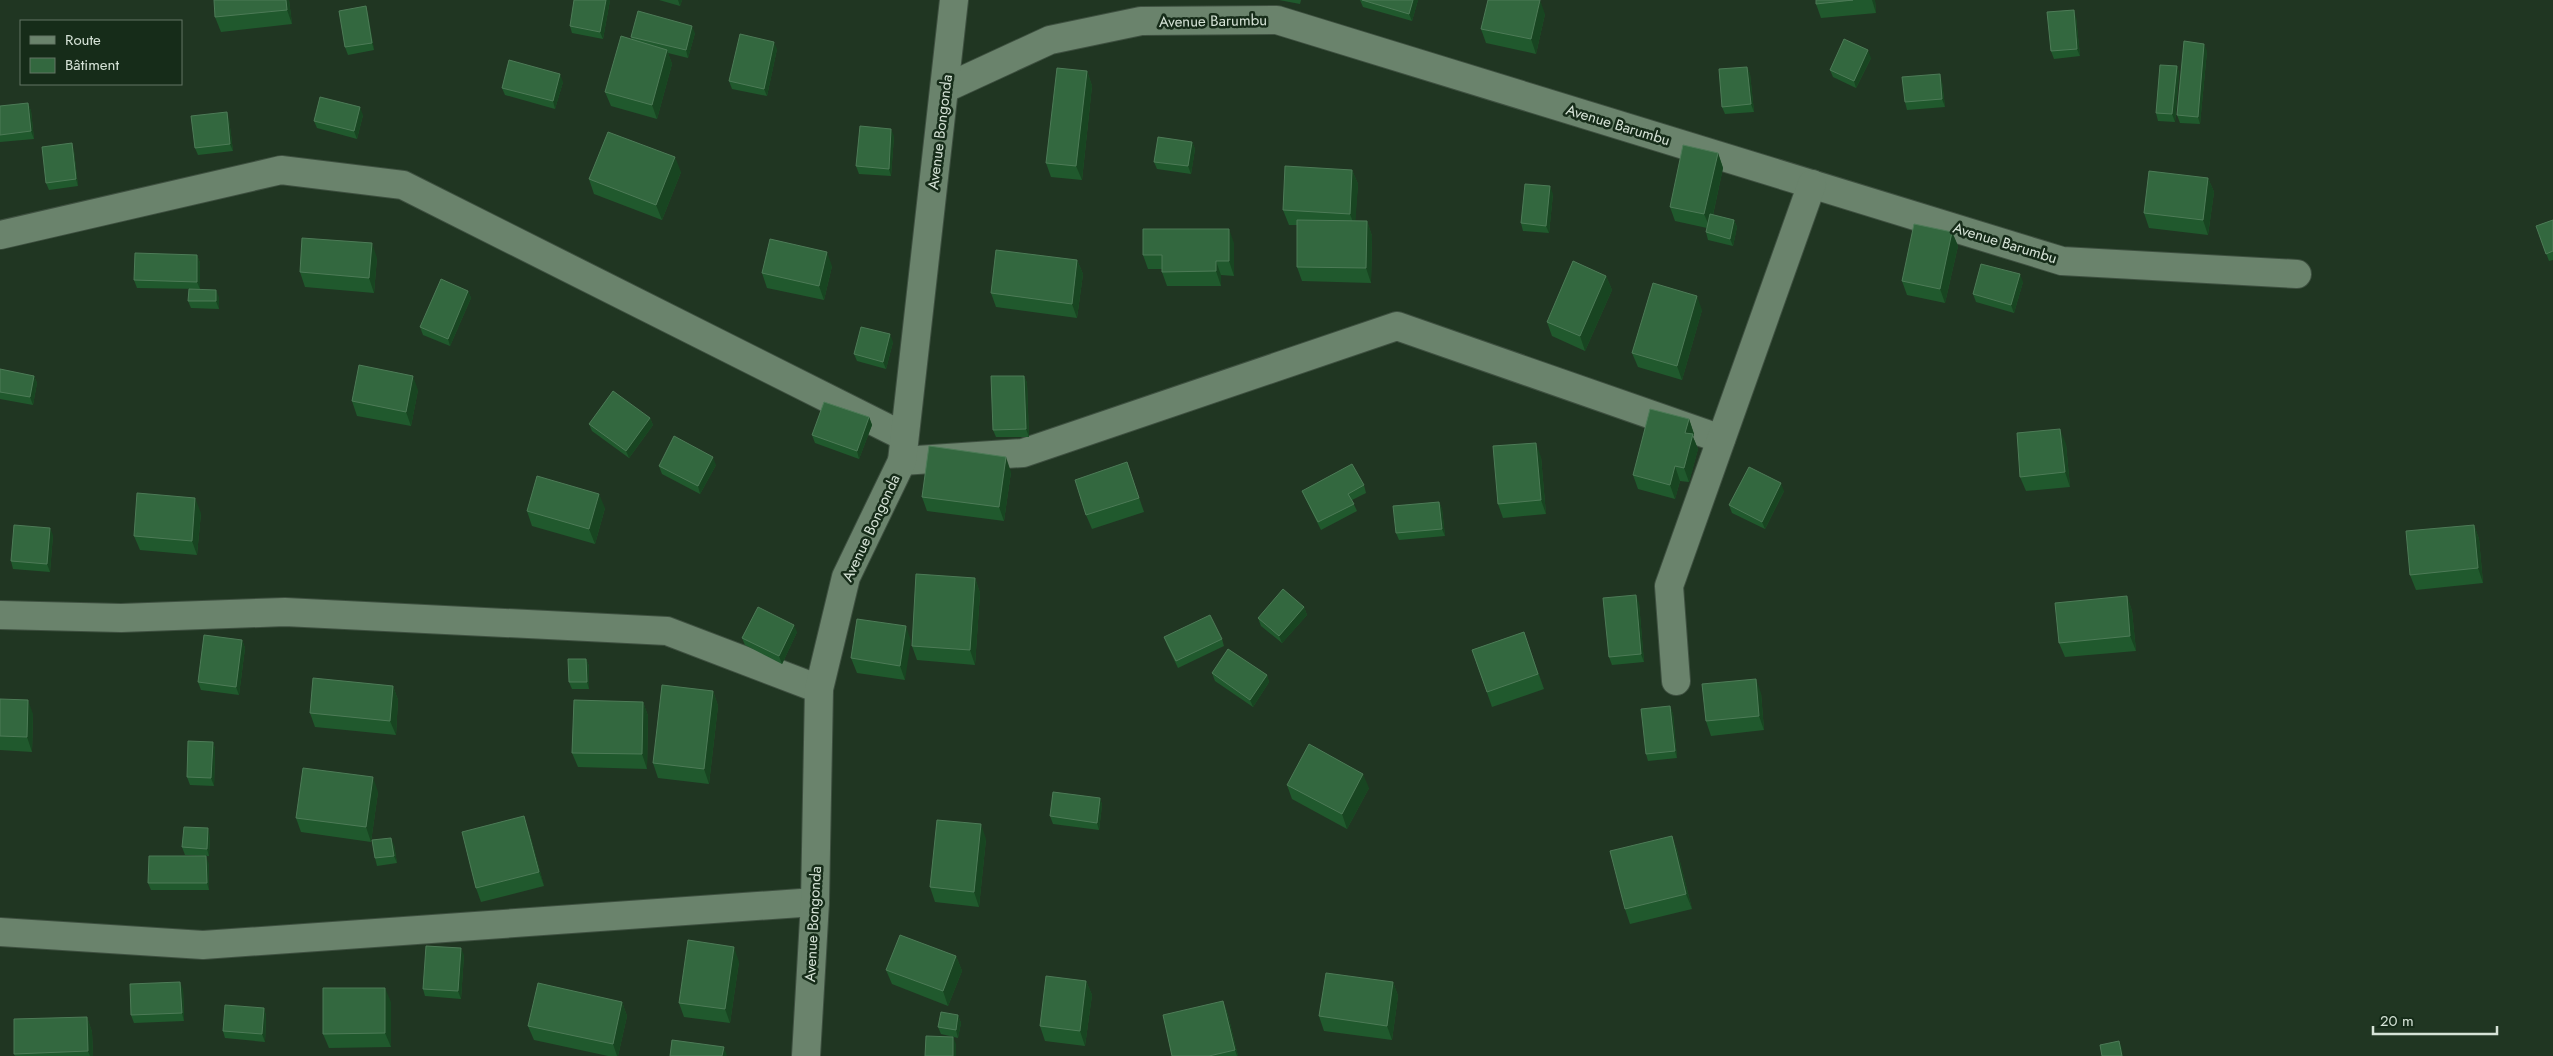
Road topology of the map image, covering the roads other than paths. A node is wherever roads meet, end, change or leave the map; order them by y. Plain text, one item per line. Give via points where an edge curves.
1 (954, 0) edge
2 (946, 88) junction
3 (1812, 184) junction
4 (0, 235) edge
5 (2297, 274) dead end
6 (1721, 438) junction
7 (902, 448) junction
8 (0, 615) edge
9 (1676, 681) dead end
10 (819, 689) junction
11 (815, 902) junction
12 (0, 934) edge
13 (806, 1056) edge

1 - 2 street, Avenue Bongonda
2 - 3 street, Avenue Barumbu via 1050,40 1141,21 1277,20
2 - 7 street, Avenue Bongonda
3 - 5 street, Avenue Barumbu via 2062,261
3 - 6 street
4 - 7 street via 281,170 403,185
6 - 7 street via 1397,326 1023,452
6 - 9 street via 1669,586
7 - 10 street, Avenue Bongonda via 846,578
8 - 10 street via 121,618 285,612 668,631
10 - 11 street, Avenue Bongonda
11 - 12 street via 202,946
11 - 13 street, Avenue Bongonda

